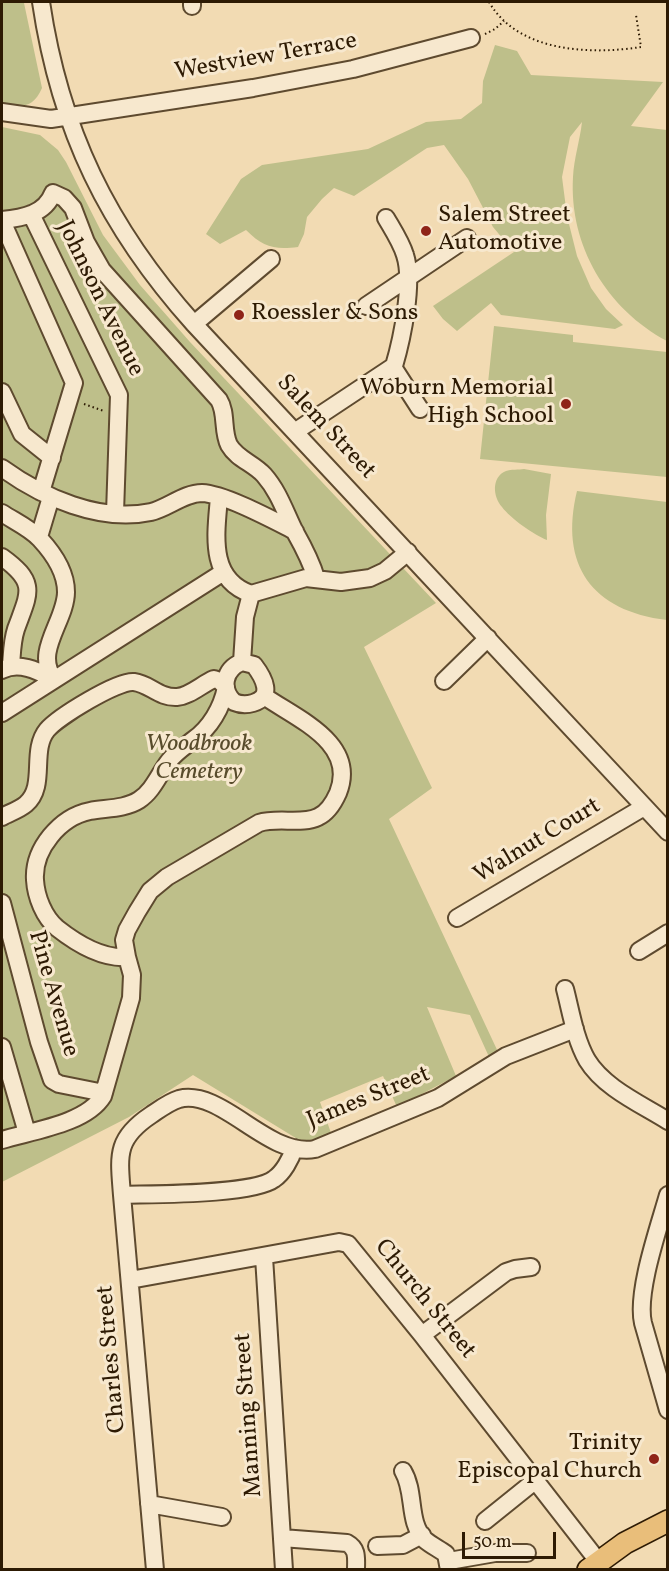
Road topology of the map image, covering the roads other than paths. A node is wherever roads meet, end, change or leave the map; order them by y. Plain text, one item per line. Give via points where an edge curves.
1 (41, 2) edge
2 (471, 38) road end
3 (2, 112) edge
4 (68, 115) junction
5 (31, 214) junction
6 (386, 218) dead end
7 (2, 220) edge
8 (467, 238) dead end
9 (271, 259) dead end
10 (409, 277) junction
11 (366, 306) dead end
12 (194, 324) junction
13 (393, 368) junction
14 (2, 392) edge
15 (420, 410) dead end
16 (296, 431) junction
17 (52, 458) junction
18 (2, 468) edge
19 (46, 494) junction
20 (219, 497) junction
21 (2, 513) edge
22 (115, 513) junction
23 (295, 531) junction
24 (39, 537) junction
25 (408, 552) junction
26 (2, 557) edge
27 (222, 573) junction
28 (316, 578) junction
29 (251, 594) junction
30 (8, 633) edge
31 (488, 638) junction
32 (242, 662) junction
33 (7, 668) edge
34 (54, 679) junction
35 (444, 681) dead end
36 (226, 687) junction
37 (264, 696) junction
38 (2, 713) edge
39 (644, 807) junction
40 (2, 817) edge
41 (668, 832) edge
42 (2, 903) edge
43 (456, 918) dead end
44 (668, 933) edge
45 (639, 951) dead end
46 (127, 957) junction
47 (565, 989) dead end
48 (575, 1029) junction
49 (2, 1047) edge
50 (104, 1093) junction
51 (668, 1121) edge
52 (27, 1133) junction
53 (2, 1140) edge
54 (123, 1145) joint
55 (294, 1148) junction
56 (122, 1195) junction
57 (668, 1195) edge
58 (264, 1257) junction
59 (531, 1267) dead end
60 (130, 1280) junction
61 (422, 1335) junction
62 (668, 1410) edge
63 (403, 1471) dead end
64 (536, 1480) junction
65 (149, 1504) junction
66 (222, 1517) dead end
67 (485, 1521) dead end
68 (668, 1521) edge
69 (422, 1535) junction
70 (282, 1538) junction
71 (377, 1546) dead end
72 (527, 1553) dead end
73 (449, 1565) edge
74 (593, 1565) edge
75 (155, 1569) edge
76 (284, 1569) edge
77 (356, 1569) edge

1 - 4 street, Salem Street
2 - 4 street, Westview Terrace via 320,76
3 - 4 street, Westview Terrace via 51,119
4 - 12 street, Salem Street via 114,218 152,274
5 - 7 street
5 - 22 street, Johnson Avenue via 119,395
5 - 23 street via 45,207 53,193 73,208 102,270 219,400 230,446 256,466 275,488
6 - 10 street via 405,256
7 - 17 street via 73,381
8 - 10 street
9 - 12 street
10 - 11 street
10 - 13 street
12 - 16 street, Salem Street
13 - 15 street
13 - 16 street
14 - 17 street via 22,434
16 - 25 street, Salem Street
17 - 19 street
18 - 19 street
19 - 22 street
19 - 24 street
20 - 22 street via 202,493 156,510
20 - 23 street
20 - 27 street via 217,546
21 - 24 street
23 - 28 street
24 - 34 street via 61,569 65,585 65,600 46,665
25 - 28 street via 370,578 341,582
25 - 31 street, Salem Street
26 - 30 street via 18,570 28,590 22,617
27 - 29 street via 233,585
27 - 34 street
28 - 29 street via 295,580
29 - 32 street via 244,617
30 - 33 street
31 - 35 street
31 - 39 street, Salem Street
32 - 36 street via 228,673
32 - 37 street via 254,665 262,675
33 - 34 street via 34,669
34 - 38 street
36 - 37 street via 231,699 239,704 261,701
36 - 40 street via 214,679 178,697 157,694 135,682 110,689 48,729 40,744 30,798
36 - 46 street via 210,723 176,753 144,796 131,804 89,811 71,819 50,836 36,859 36,889 54,925 103,955
37 - 46 street via 327,739 335,750 342,766 336,798 317,818 259,823 167,877 150,891 127,930
39 - 41 street, Salem Street
39 - 43 street, Walnut Court
42 - 50 street, Pine Avenue via 52,1080
44 - 45 street
46 - 50 street via 132,975 131,998
47 - 48 street
48 - 51 street via 587,1060 598,1074
48 - 55 street, James Street via 506,1056 438,1098 315,1149
49 - 52 street
50 - 52 street via 98,1104 75,1118
52 - 53 street
54 - 55 street, James Street via 143,1120 174,1101 191,1098 215,1105
54 - 56 street, Charles Street
55 - 56 street via 283,1169 268,1182 238,1190
56 - 60 street, Charles Street
57 - 62 street via 641,1308
58 - 60 street, Church Street
58 - 61 street, Church Street via 346,1243
58 - 70 street, Manning Street
59 - 61 street via 506,1272
60 - 65 street, Charles Street
61 - 64 street, Church Street
63 - 69 street via 410,1485 415,1524
64 - 67 street
64 - 74 street, Church Street
65 - 66 street
65 - 75 street, Charles Street
68 - 74 main road via 639,1534
69 - 71 street via 403,1545
69 - 73 street via 444,1552
70 - 76 street, Manning Street
70 - 77 street via 346,1543 356,1552
72 - 73 street via 487,1553

